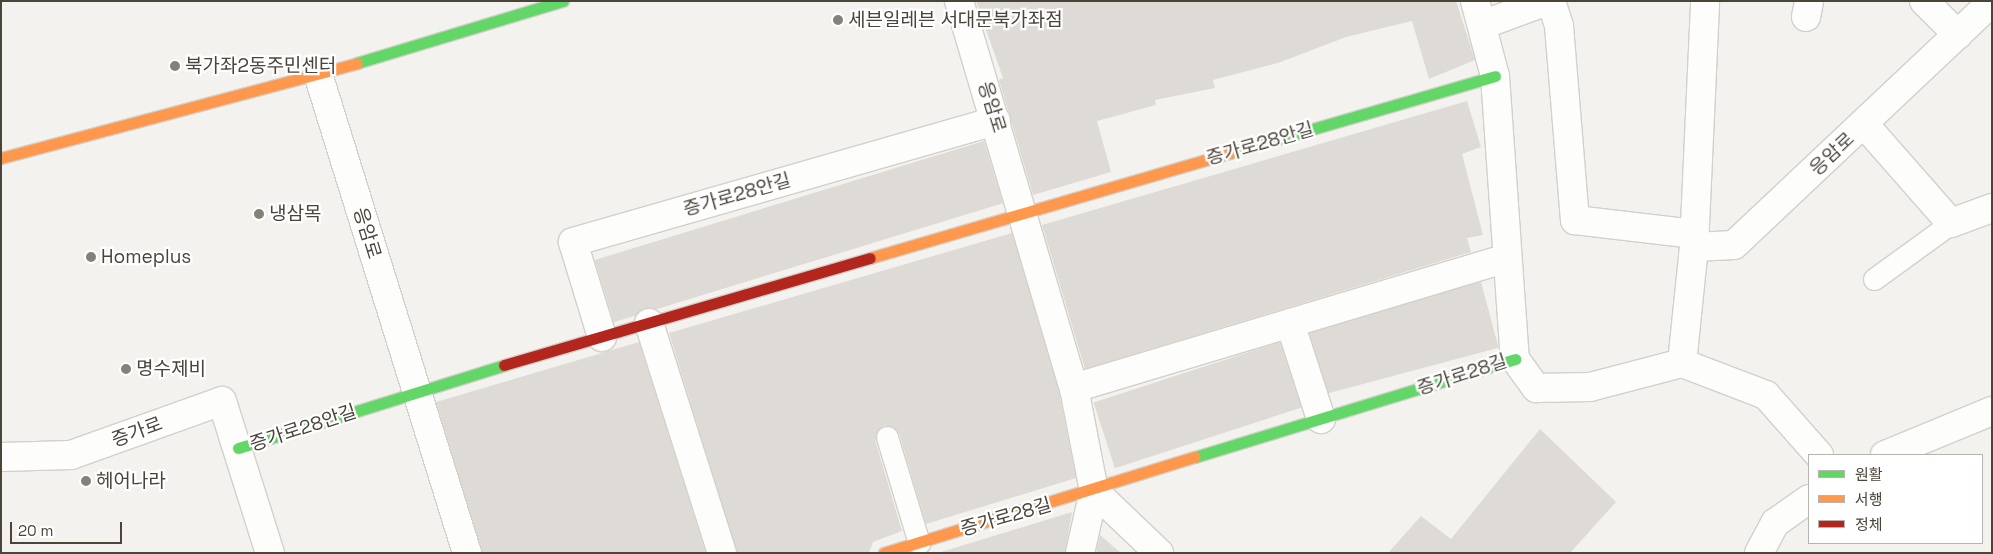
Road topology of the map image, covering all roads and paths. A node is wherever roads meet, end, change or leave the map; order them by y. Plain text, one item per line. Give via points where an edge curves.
1 (563, 1) edge
2 (959, 1) edge
3 (1546, 1) edge
4 (1551, 1) edge
5 (1704, 1) edge
6 (1924, 1) edge
7 (1992, 2) edge
8 (1479, 13) edge
9 (1958, 35) junction
10 (318, 74) junction
11 (1495, 76) junction
12 (996, 121) junction
13 (1864, 124) junction
14 (1, 158) edge
15 (1992, 208) edge
16 (1024, 213) junction
17 (1951, 223) junction
18 (1694, 241) junction
19 (1507, 258) junction
20 (1874, 278) dead end
21 (1290, 322) junction
22 (649, 323) junction
23 (602, 337) junction
24 (1515, 358) junction
25 (1682, 363) junction
26 (1074, 388) junction
27 (416, 392) junction
28 (1992, 411) edge
29 (1321, 419) junction
30 (887, 437) dead end
31 (238, 448) junction
32 (1817, 454) edge
33 (1887, 454) edge
34 (1, 457) edge
35 (1094, 491) junction
36 (1808, 501) edge
37 (918, 543) junction
38 (270, 553) edge
39 (467, 553) edge
40 (722, 553) edge
41 (884, 553) edge
42 (1080, 553) edge
43 (1159, 553) edge
44 (1759, 553) edge

1 - 10 street
2 - 12 street, 응암로
3 - 8 street
4 - 18 street, 응암로 via 1559,26 1576,220
5 - 18 street
6 - 9 street
7 - 9 street, 응암로
8 - 11 street, 증가로28길
9 - 13 street, 응암로
10 - 14 street
10 - 27 street, 응암로
11 - 16 street, 증가로28안길
11 - 19 street, 증가로28길
12 - 16 street, 응암로
12 - 23 street, 증가로28안길 via 573,242
13 - 17 street
13 - 18 street, 응암로 via 1734,245
15 - 17 street
16 - 22 street, 증가로28안길
16 - 26 street
17 - 20 lane
18 - 25 street
19 - 21 street
19 - 24 street, 증가로28길
21 - 26 street
21 - 29 street
22 - 23 street, 증가로28안길
22 - 40 street
23 - 27 street, 증가로28안길
24 - 25 street via 1536,388 1590,387
24 - 29 street, 증가로28길
25 - 32 street via 1766,395
26 - 35 street
27 - 31 street, 증가로28안길
27 - 39 street
28 - 33 street
29 - 35 street, 증가로28길
30 - 37 lane
31 - 34 street, 증가로 via 222,401 71,455
31 - 38 street, 증가로28안길
35 - 37 street, 증가로28길
35 - 42 street
35 - 43 street
36 - 44 street via 1775,523
37 - 41 street, 증가로28길

